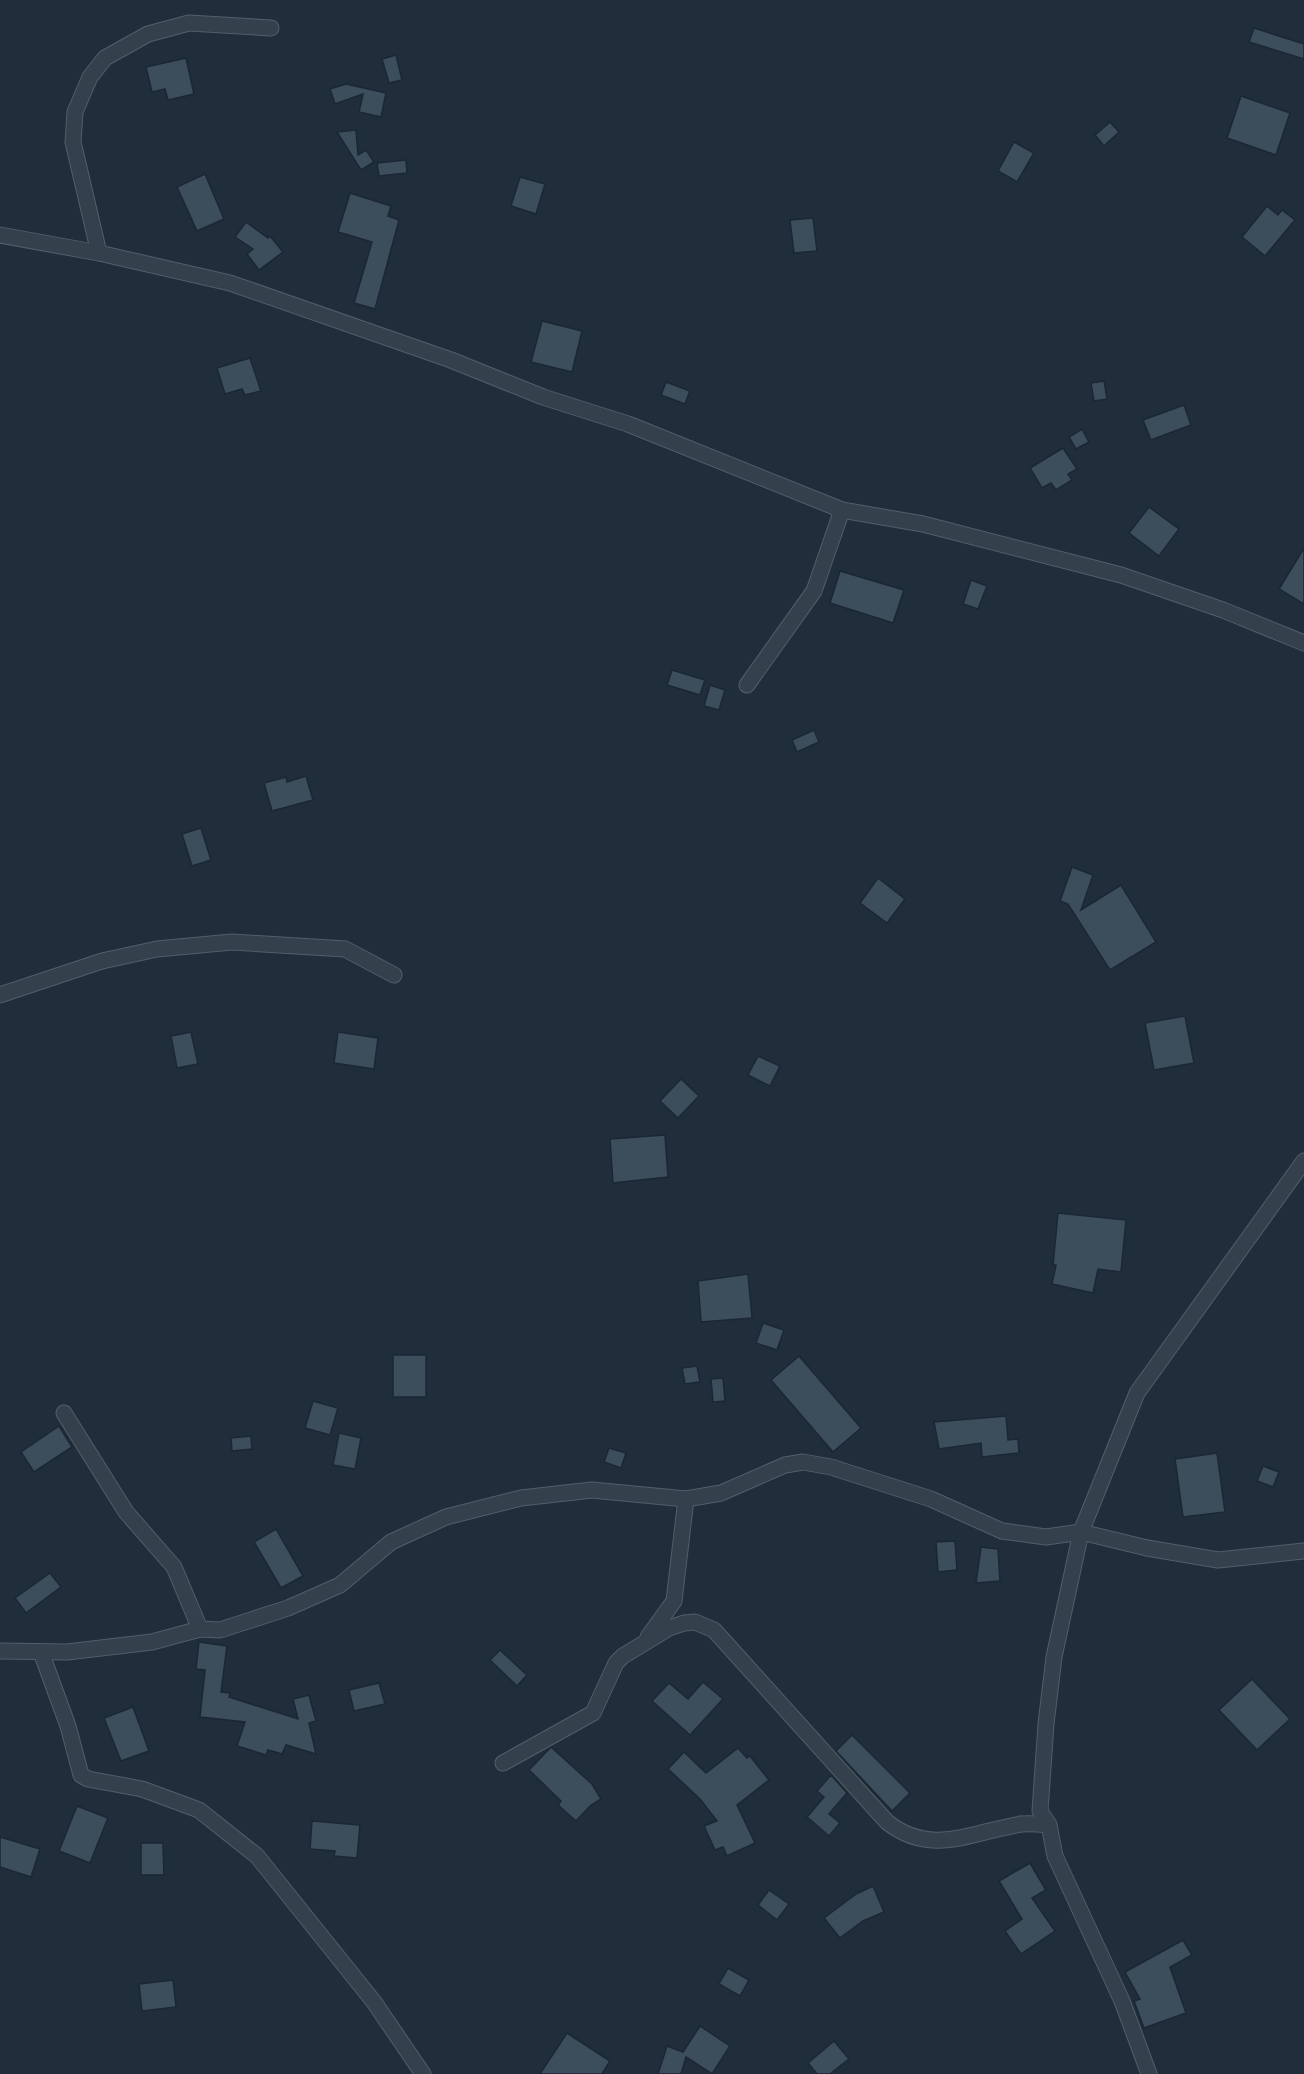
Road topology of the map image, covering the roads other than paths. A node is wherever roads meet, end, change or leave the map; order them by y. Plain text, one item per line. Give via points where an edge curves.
1 (271, 28) dead end
2 (0, 235) edge
3 (99, 253) junction
4 (842, 510) junction
5 (1304, 643) edge
6 (747, 685) dead end
7 (394, 975) dead end
8 (0, 995) edge
9 (1304, 1161) edge
10 (64, 1413) dead end
11 (686, 1499) junction
12 (1081, 1532) junction
13 (1304, 1551) edge
14 (200, 1629) junction
15 (644, 1643) junction
16 (0, 1651) edge
17 (41, 1652) junction
18 (503, 1763) dead end
19 (1049, 1825) junction
20 (423, 2074) edge
21 (1149, 2074) edge

1 - 3 street via 189,23 148,34 105,58 90,77 75,112 73,142
2 - 3 street
3 - 4 street via 230,283 628,424
4 - 5 street via 922,524 1121,575
4 - 6 street via 814,591
7 - 8 street via 345,950 232,942 156,949 102,961
9 - 12 street via 1137,1393
10 - 14 street via 126,1512 174,1567
11 - 12 street via 721,1493 785,1465 803,1462 931,1499 1002,1531 1046,1537
11 - 14 street via 592,1490 521,1498 446,1517 391,1542 340,1585 288,1608 220,1630
11 - 15 street via 674,1601
12 - 13 street via 1218,1560
12 - 19 street via 1054,1657 1046,1725 1040,1811
14 - 17 street via 152,1642
15 - 18 street via 616,1663 593,1713
15 - 19 street via 684,1623 695,1622 714,1630 887,1822 912,1838 932,1841 979,1835 1024,1823
16 - 17 street
17 - 20 street via 81,1775 142,1789 199,1809 257,1856 374,2002
19 - 21 street via 1055,1856 1122,2001

